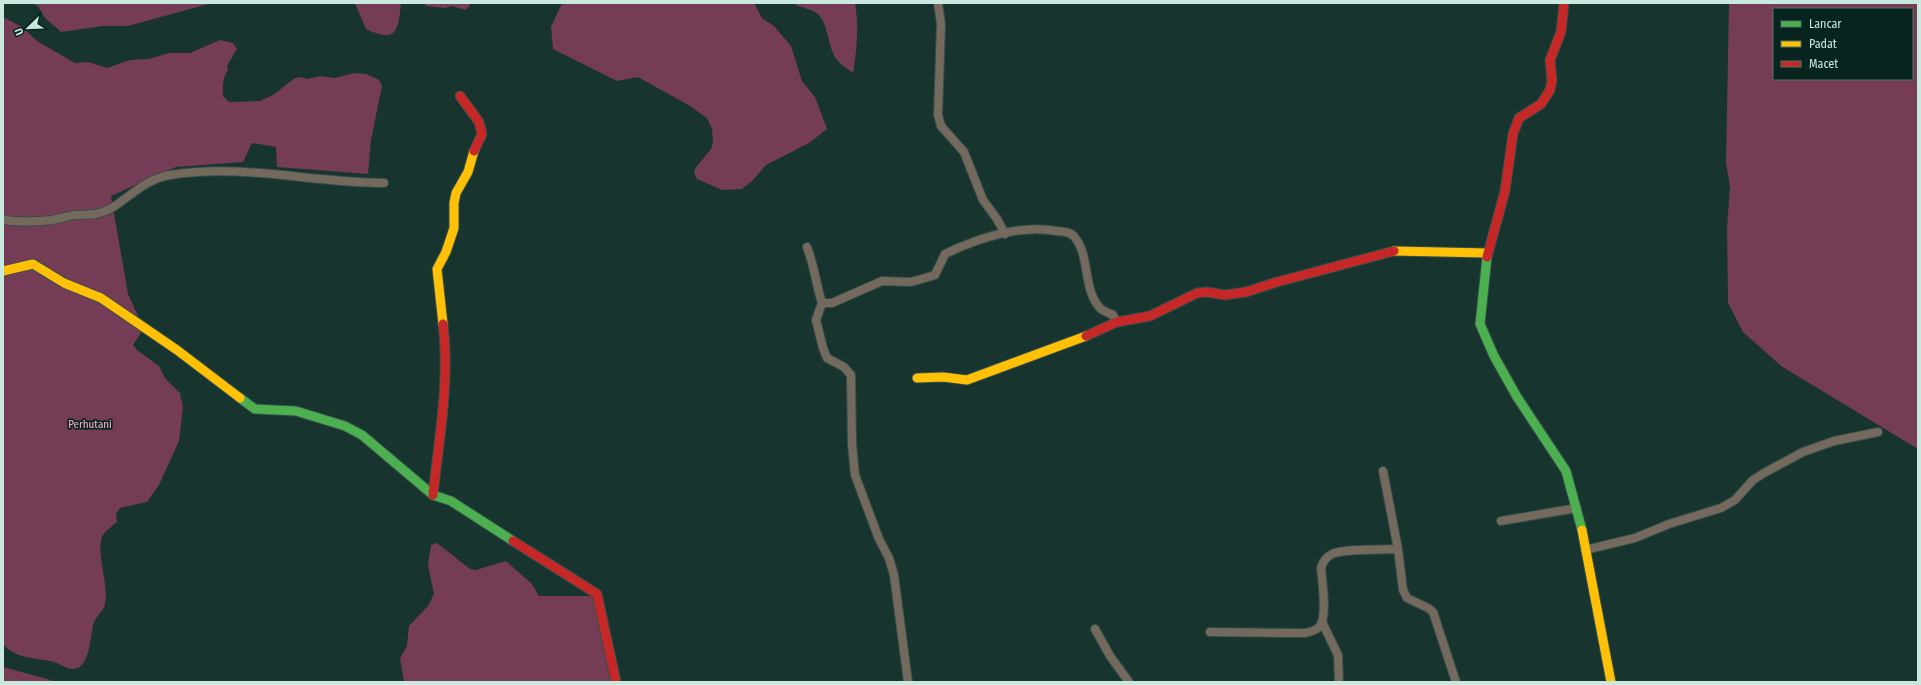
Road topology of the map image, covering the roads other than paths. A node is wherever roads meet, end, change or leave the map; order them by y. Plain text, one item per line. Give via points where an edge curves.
1 (938, 3) edge
2 (1564, 3) edge
3 (460, 96) dead end
4 (384, 183) dead end
5 (3, 220) edge
6 (1005, 234) junction
7 (807, 247) dead end
8 (1487, 253) junction
9 (3, 272) edge
10 (822, 303) junction
11 (1117, 322) junction
12 (917, 378) dead end
13 (1878, 432) dead end
14 (1383, 471) dead end
15 (433, 495) junction
16 (1577, 508) junction
17 (1501, 521) dead end
18 (1398, 549) junction
19 (1586, 550) junction
20 (1322, 622) junction
21 (1095, 629) dead end
22 (1210, 632) dead end
23 (616, 682) edge
24 (908, 682) edge
25 (1129, 682) edge
26 (1339, 682) edge
27 (1456, 682) edge
28 (1611, 682) edge

1 - 6 street via 941,24 938,114 941,126 964,152 983,200
2 - 8 street via 1561,32 1550,60 1550,90 1541,104 1525,113 1516,123 1504,191
3 - 15 street via 479,122 482,134 468,172 456,193 454,228 446,252 437,268 436,280 445,341 443,403
4 - 5 street via 352,183 242,171 192,172 168,175 154,180 110,208 93,215 75,215 50,220
6 - 10 street via 966,244 945,254 935,275 911,282 882,281 832,303
6 - 11 street via 1040,228 1071,233 1077,239 1093,298 1100,309 1113,314
7 - 10 street
8 - 11 street via 1394,251 1246,292 1224,295 1197,293 1150,316
8 - 16 street via 1480,309 1480,324 1484,337 1517,397 1564,467
9 - 15 street via 34,264 64,284 101,298 177,350 255,409 296,411 344,426 362,435
10 - 24 street via 816,320 827,358 844,367 851,375 855,475 879,539 890,558
11 - 12 street via 968,380 943,377
13 - 19 street via 1834,441 1803,452 1764,472 1735,500 1721,508 1669,524 1635,538
14 - 18 street
15 - 23 street via 451,502 597,594
16 - 17 street
16 - 19 street
18 - 20 street via 1338,552 1326,558 1321,568 1324,616
18 - 27 street via 1405,594 1433,612
19 - 28 street
20 - 22 street via 1305,633
20 - 26 street via 1338,655
21 - 25 street

